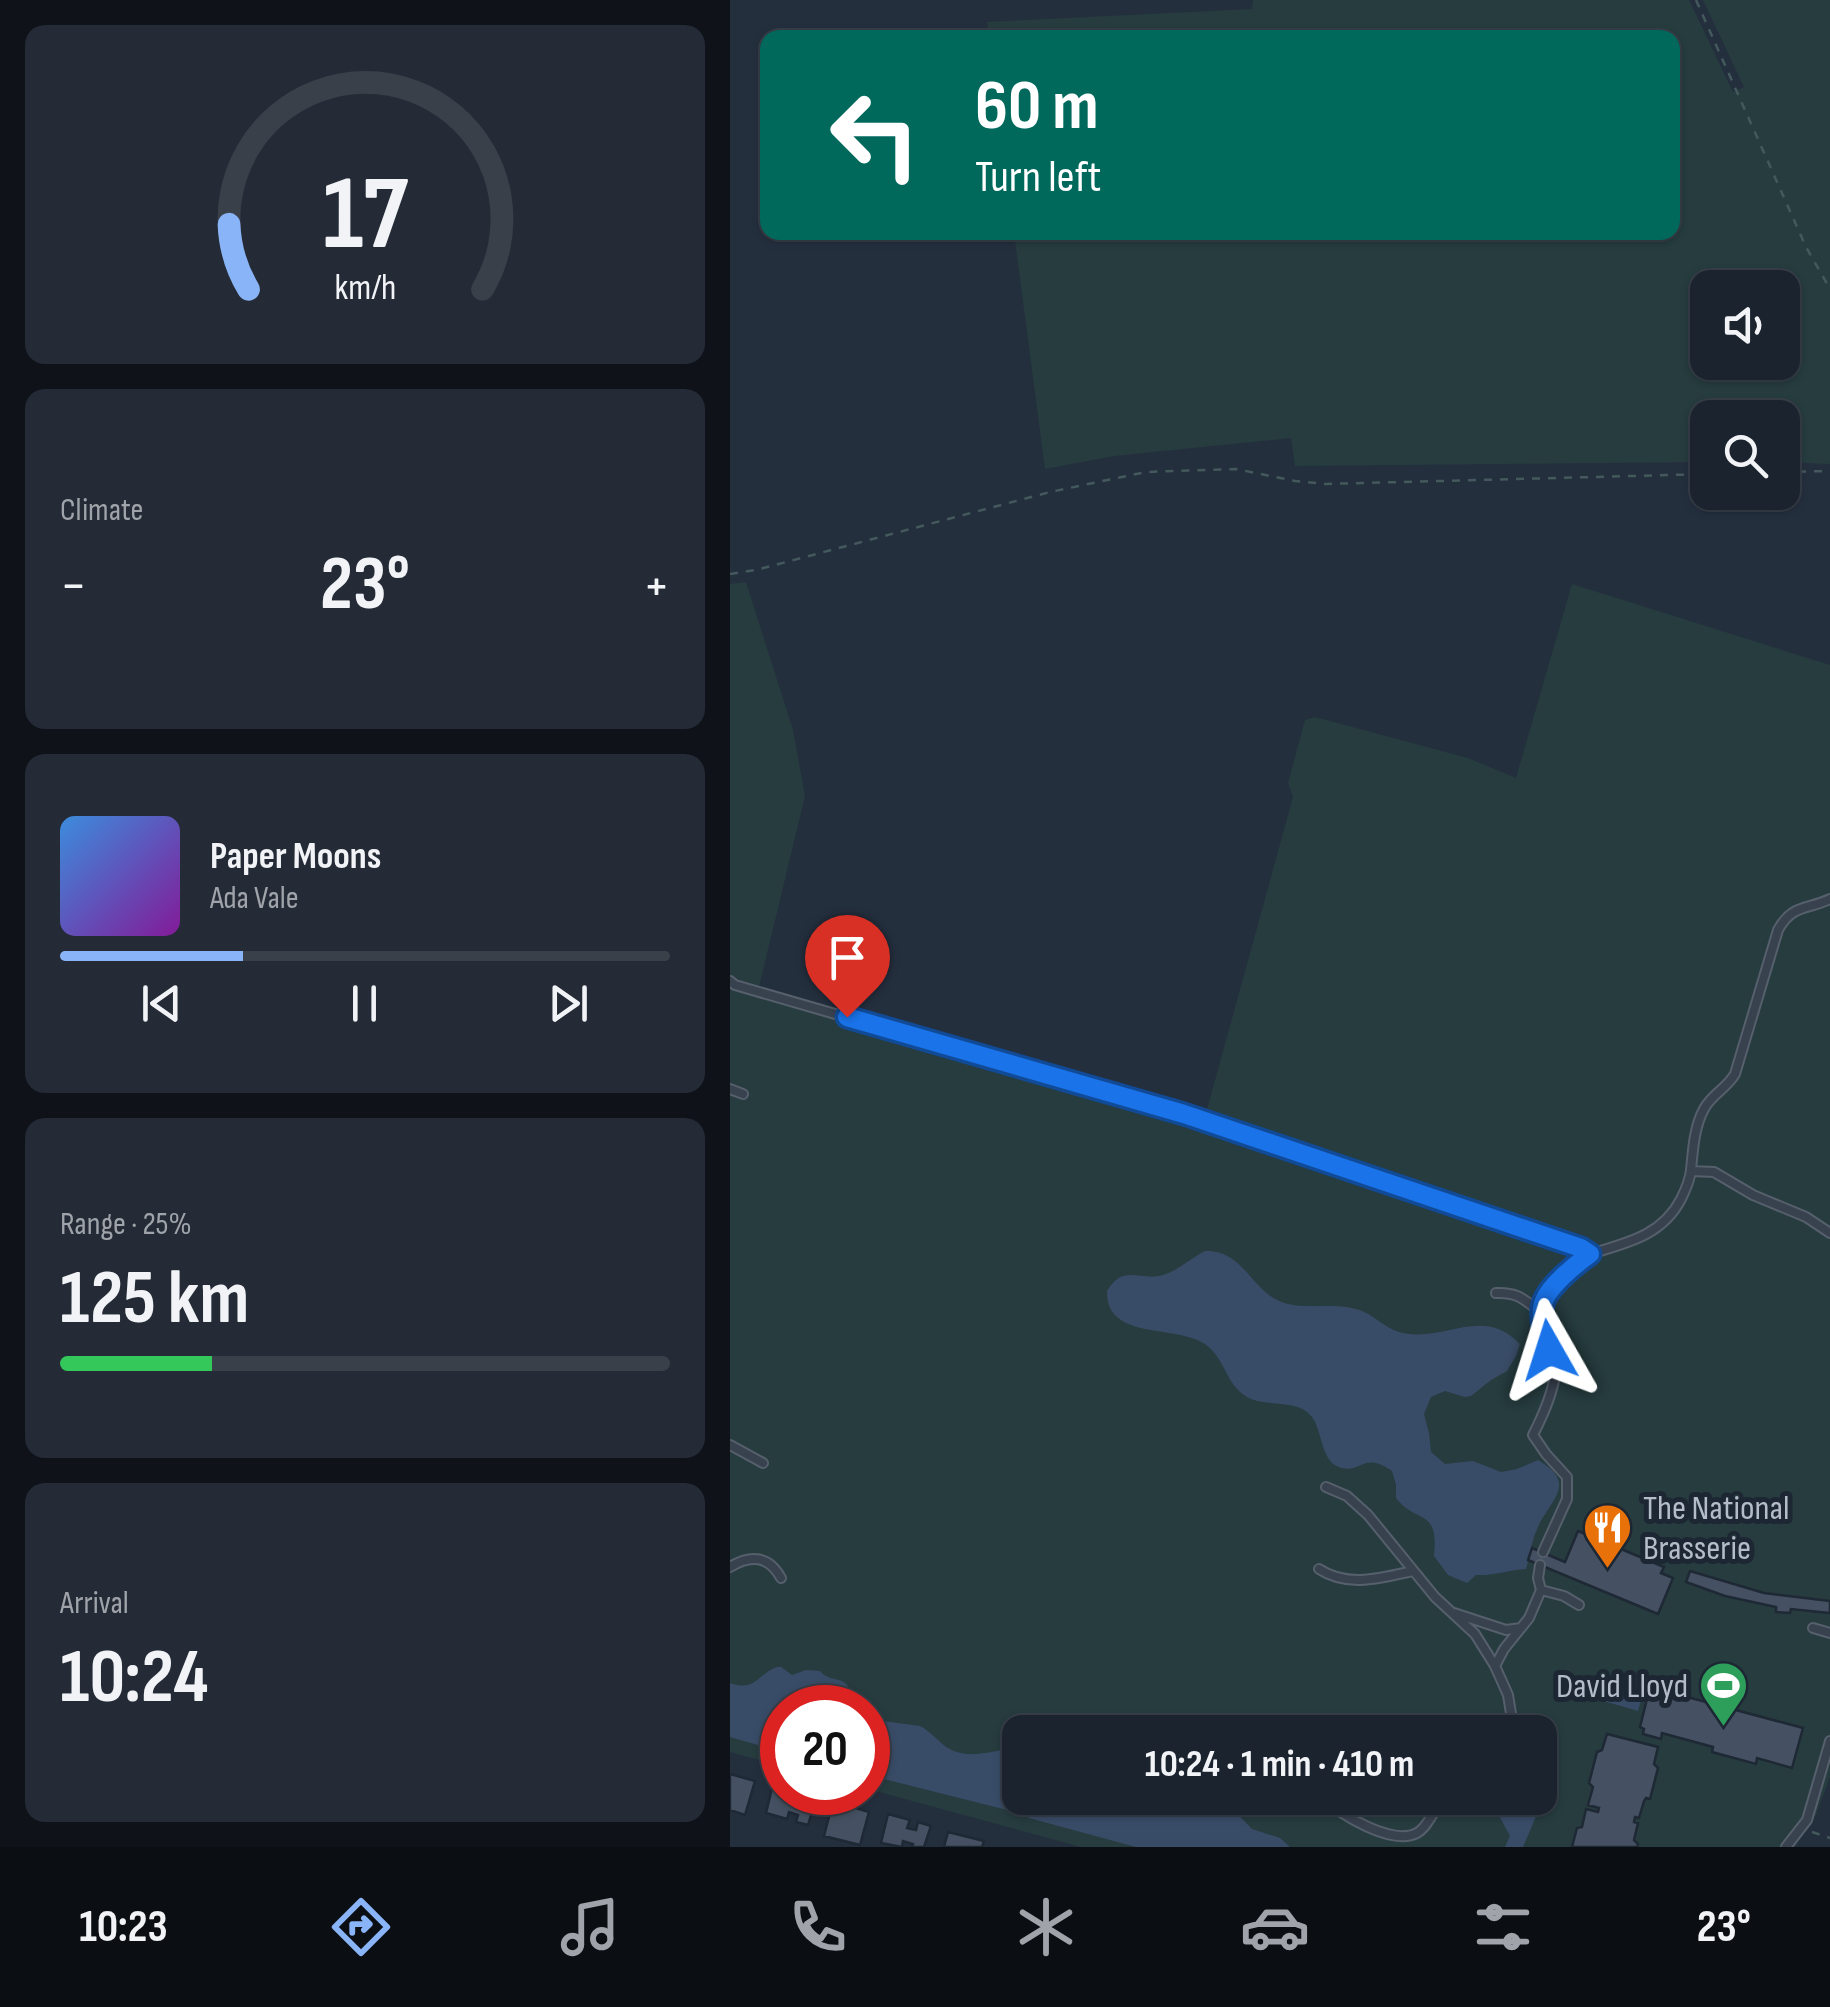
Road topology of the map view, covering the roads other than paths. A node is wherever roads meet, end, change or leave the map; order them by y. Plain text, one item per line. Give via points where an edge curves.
1 (1830, 900) edge
2 (730, 981) edge
3 (730, 1089) edge
4 (742, 1094) dead end
5 (1691, 1171) junction
6 (1830, 1234) edge
7 (1590, 1254) junction
8 (1496, 1293) dead end
9 (1543, 1314) junction
10 (730, 1446) edge
11 (762, 1463) dead end
12 (1326, 1487) dead end
13 (1543, 1552) dead end
14 (1540, 1565) dead end
15 (730, 1566) edge
16 (1318, 1569) dead end
17 (1413, 1571) junction
18 (781, 1578) dead end
19 (1540, 1590) junction
20 (1580, 1605) dead end
21 (1454, 1613) junction
22 (1521, 1628) junction
23 (1813, 1628) dead end
24 (1830, 1633) edge
25 (1495, 1666) junction
26 (1511, 1715) edge
27 (1830, 1741) edge
28 (1345, 1815) edge
29 (1431, 1815) edge
30 (1786, 1847) edge

1 - 5 lane via 1795,910 1778,930 1735,1074 1703,1110
2 - 7 lane via 1184,1114
3 - 4 lane
5 - 6 lane via 1714,1172
5 - 7 lane via 1674,1214 1662,1225
7 - 9 lane via 1566,1272 1544,1301
8 - 9 lane via 1519,1295
9 - 13 lane via 1556,1372 1533,1435 1567,1477 1567,1499
10 - 11 lane
12 - 17 lane via 1368,1515
14 - 19 lane
15 - 18 lane via 762,1558
16 - 17 lane via 1343,1580
17 - 21 lane
19 - 20 lane
19 - 22 lane
21 - 22 lane via 1506,1630
21 - 25 lane
22 - 25 lane
23 - 24 lane
25 - 26 lane
27 - 30 lane via 1813,1806
28 - 29 lane via 1404,1836 1417,1834

